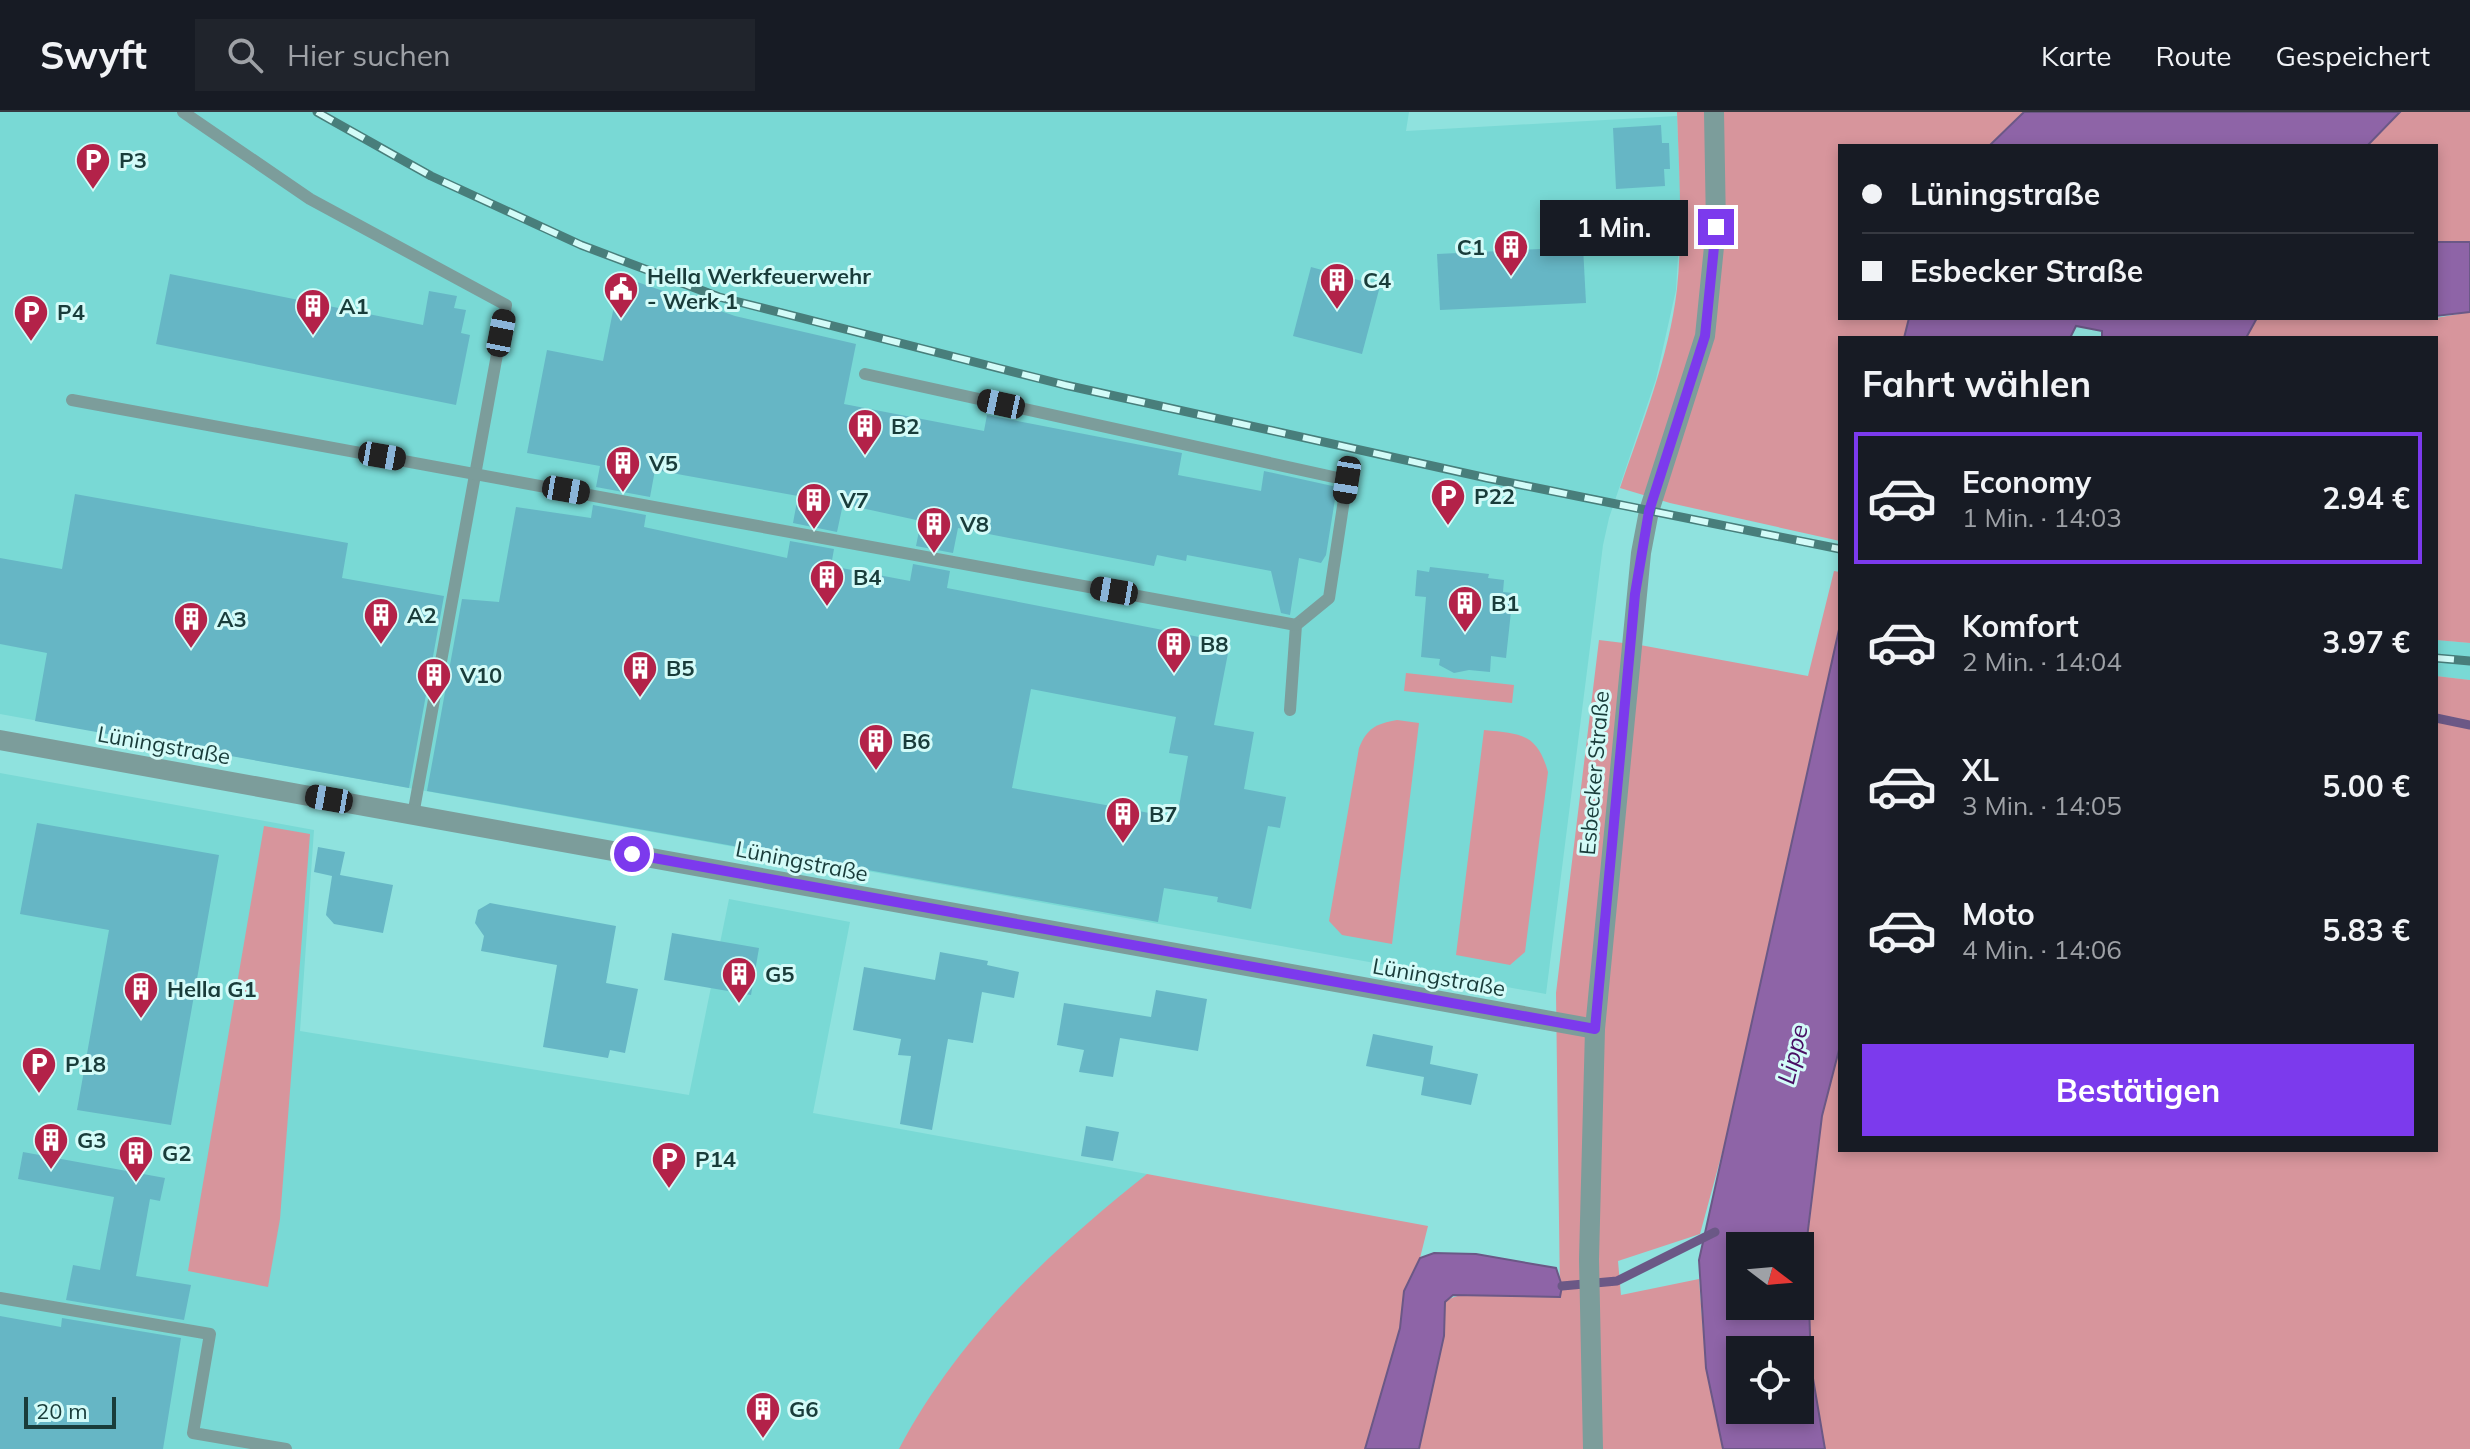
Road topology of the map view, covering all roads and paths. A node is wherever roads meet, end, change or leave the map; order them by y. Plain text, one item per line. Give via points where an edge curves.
1 (183, 112) edge
2 (1714, 112) edge
3 (865, 374) dead end
4 (72, 400) dead end
5 (475, 473) junction
6 (1296, 625) junction
7 (1290, 710) dead end
8 (0, 740) edge
9 (413, 815) junction
10 (1595, 1029) junction
11 (0, 1298) edge
12 (286, 1449) edge
13 (1593, 1449) edge

1 - 5 lane via 310,199 506,305
2 - 10 street, Esbecker Straße via 1716,227 1705,336 1649,511 1641,553
3 - 6 lane via 1347,480 1329,598
4 - 5 lane
5 - 6 lane
5 - 9 lane
6 - 7 lane
8 - 9 street, Lüningstraße
9 - 10 street, Lüningstraße
10 - 13 street, Esbecker Straße via 1589,1270
11 - 12 lane via 210,1334 193,1433

